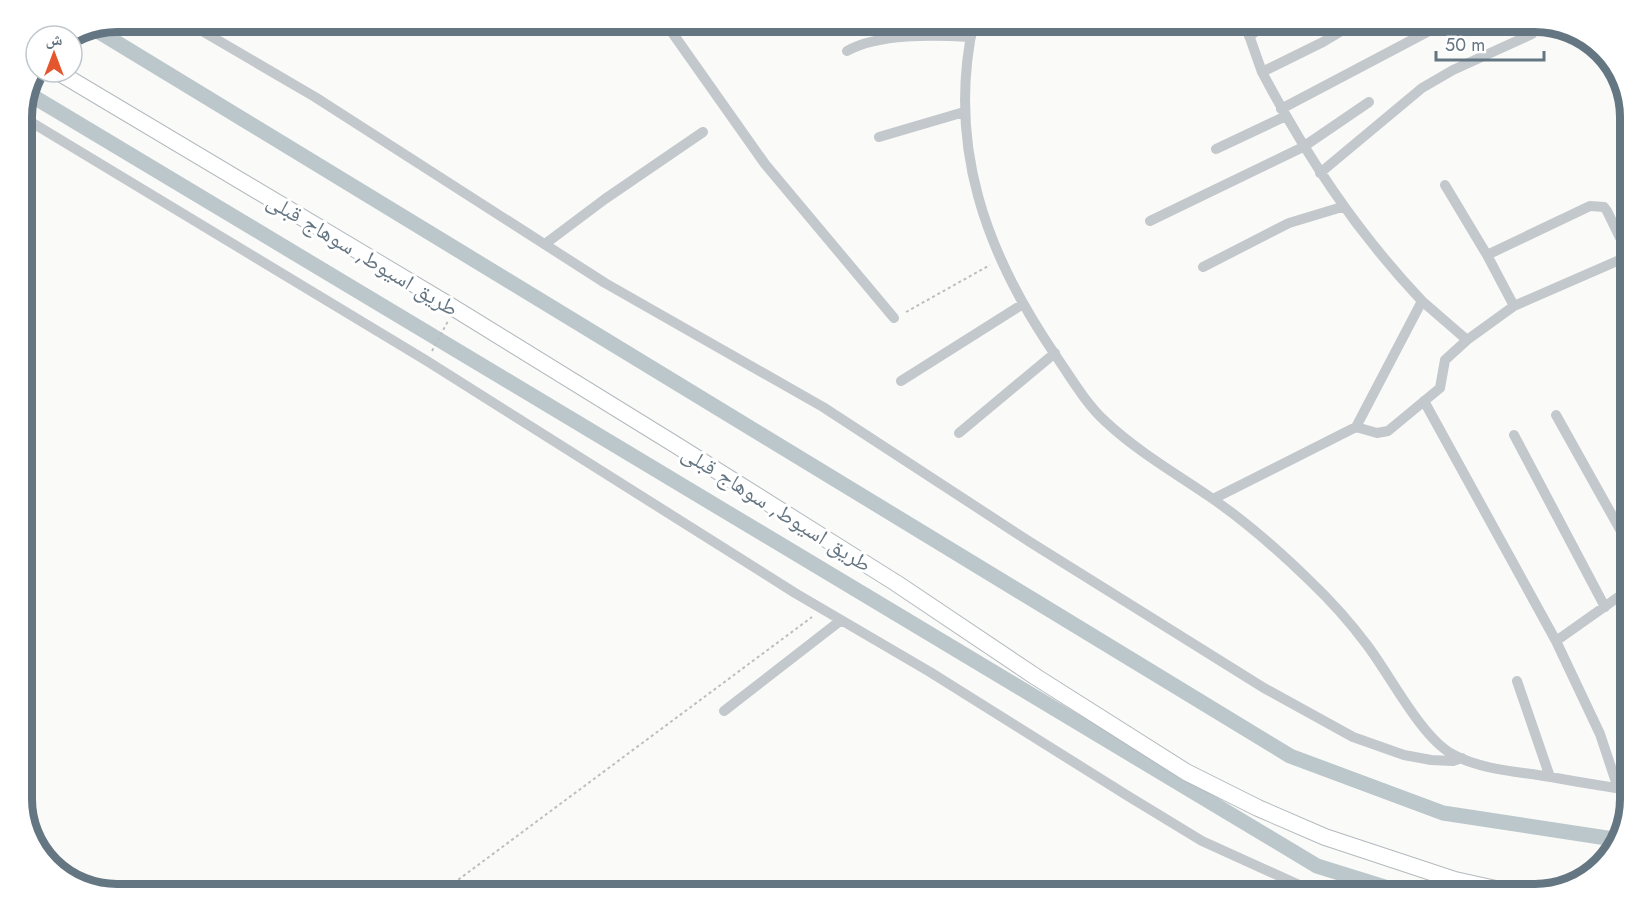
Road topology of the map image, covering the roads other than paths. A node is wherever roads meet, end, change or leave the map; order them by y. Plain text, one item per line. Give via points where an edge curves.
1 (208, 32) edge
2 (672, 32) edge
3 (972, 32) edge
4 (1248, 32) edge
5 (1255, 32) edge
6 (1340, 32) edge
7 (1428, 32) edge
8 (1532, 34) dead end
9 (1249, 36) junction
10 (971, 37) junction
11 (847, 51) dead end
12 (1262, 72) junction
13 (78, 84) edge
14 (1369, 102) dead end
15 (964, 112) junction
16 (1283, 112) junction
17 (32, 123) edge
18 (703, 132) dead end
19 (879, 137) dead end
20 (1303, 147) junction
21 (1216, 149) dead end
22 (1320, 173) junction
23 (1445, 185) dead end
24 (1342, 207) junction
25 (1150, 221) dead end
26 (1620, 236) edge
27 (545, 244) junction
28 (1487, 255) junction
29 (1620, 260) edge
30 (1203, 267) dead end
31 (1422, 301) junction
32 (1023, 304) junction
33 (1514, 306) junction
34 (894, 318) road end
35 (1467, 340) junction
36 (1055, 353) junction
37 (902, 381) dead end
38 (1424, 401) junction
39 (1556, 415) dead end
40 (1356, 427) junction
41 (959, 433) dead end
42 (1514, 435) dead end
43 (1213, 499) junction
44 (1620, 529) edge
45 (1620, 596) edge
46 (1605, 607) junction
47 (840, 621) junction
48 (1556, 640) junction
49 (1517, 681) dead end
50 (724, 711) dead end
51 (1462, 758) junction
52 (1550, 777) junction
53 (1618, 789) joint
54 (1297, 884) edge
55 (1475, 884) edge

1 - 27 street
2 - 34 street via 765,164
3 - 10 street
4 - 9 street
5 - 9 street
6 - 12 street
7 - 16 street
8 - 22 street via 1470,61 1422,88
9 - 12 street
10 - 11 street via 905,38
10 - 15 street
12 - 16 street
13 - 55 main road, طريق اسيوط, سوهاج قبلى via 455,308 666,439 1186,772 1325,837
14 - 20 street
15 - 19 street
15 - 32 street via 976,186 1000,259
16 - 20 street
16 - 21 street
17 - 47 street via 427,361
18 - 27 street
20 - 22 street
20 - 25 street
22 - 24 street
23 - 28 street
24 - 30 street via 1289,223
24 - 31 street
26 - 28 street via 1608,211 1596,205
27 - 51 street via 647,308 823,407 1264,688 1353,737 1431,760
28 - 33 street
29 - 33 street
31 - 35 street
31 - 40 street
32 - 36 street
32 - 37 street
33 - 35 street
35 - 38 street via 1445,360 1440,388
36 - 41 street
36 - 43 street via 1104,421
38 - 40 street via 1388,431 1377,433
38 - 48 street
39 - 44 street
40 - 43 street
42 - 46 street
43 - 51 street via 1307,577 1366,644 1430,735 1444,749
45 - 46 street
46 - 48 street
47 - 50 street
47 - 54 street via 930,672 1202,841
48 - 53 street via 1600,734
49 - 52 street
51 - 52 street via 1498,769
52 - 53 street

